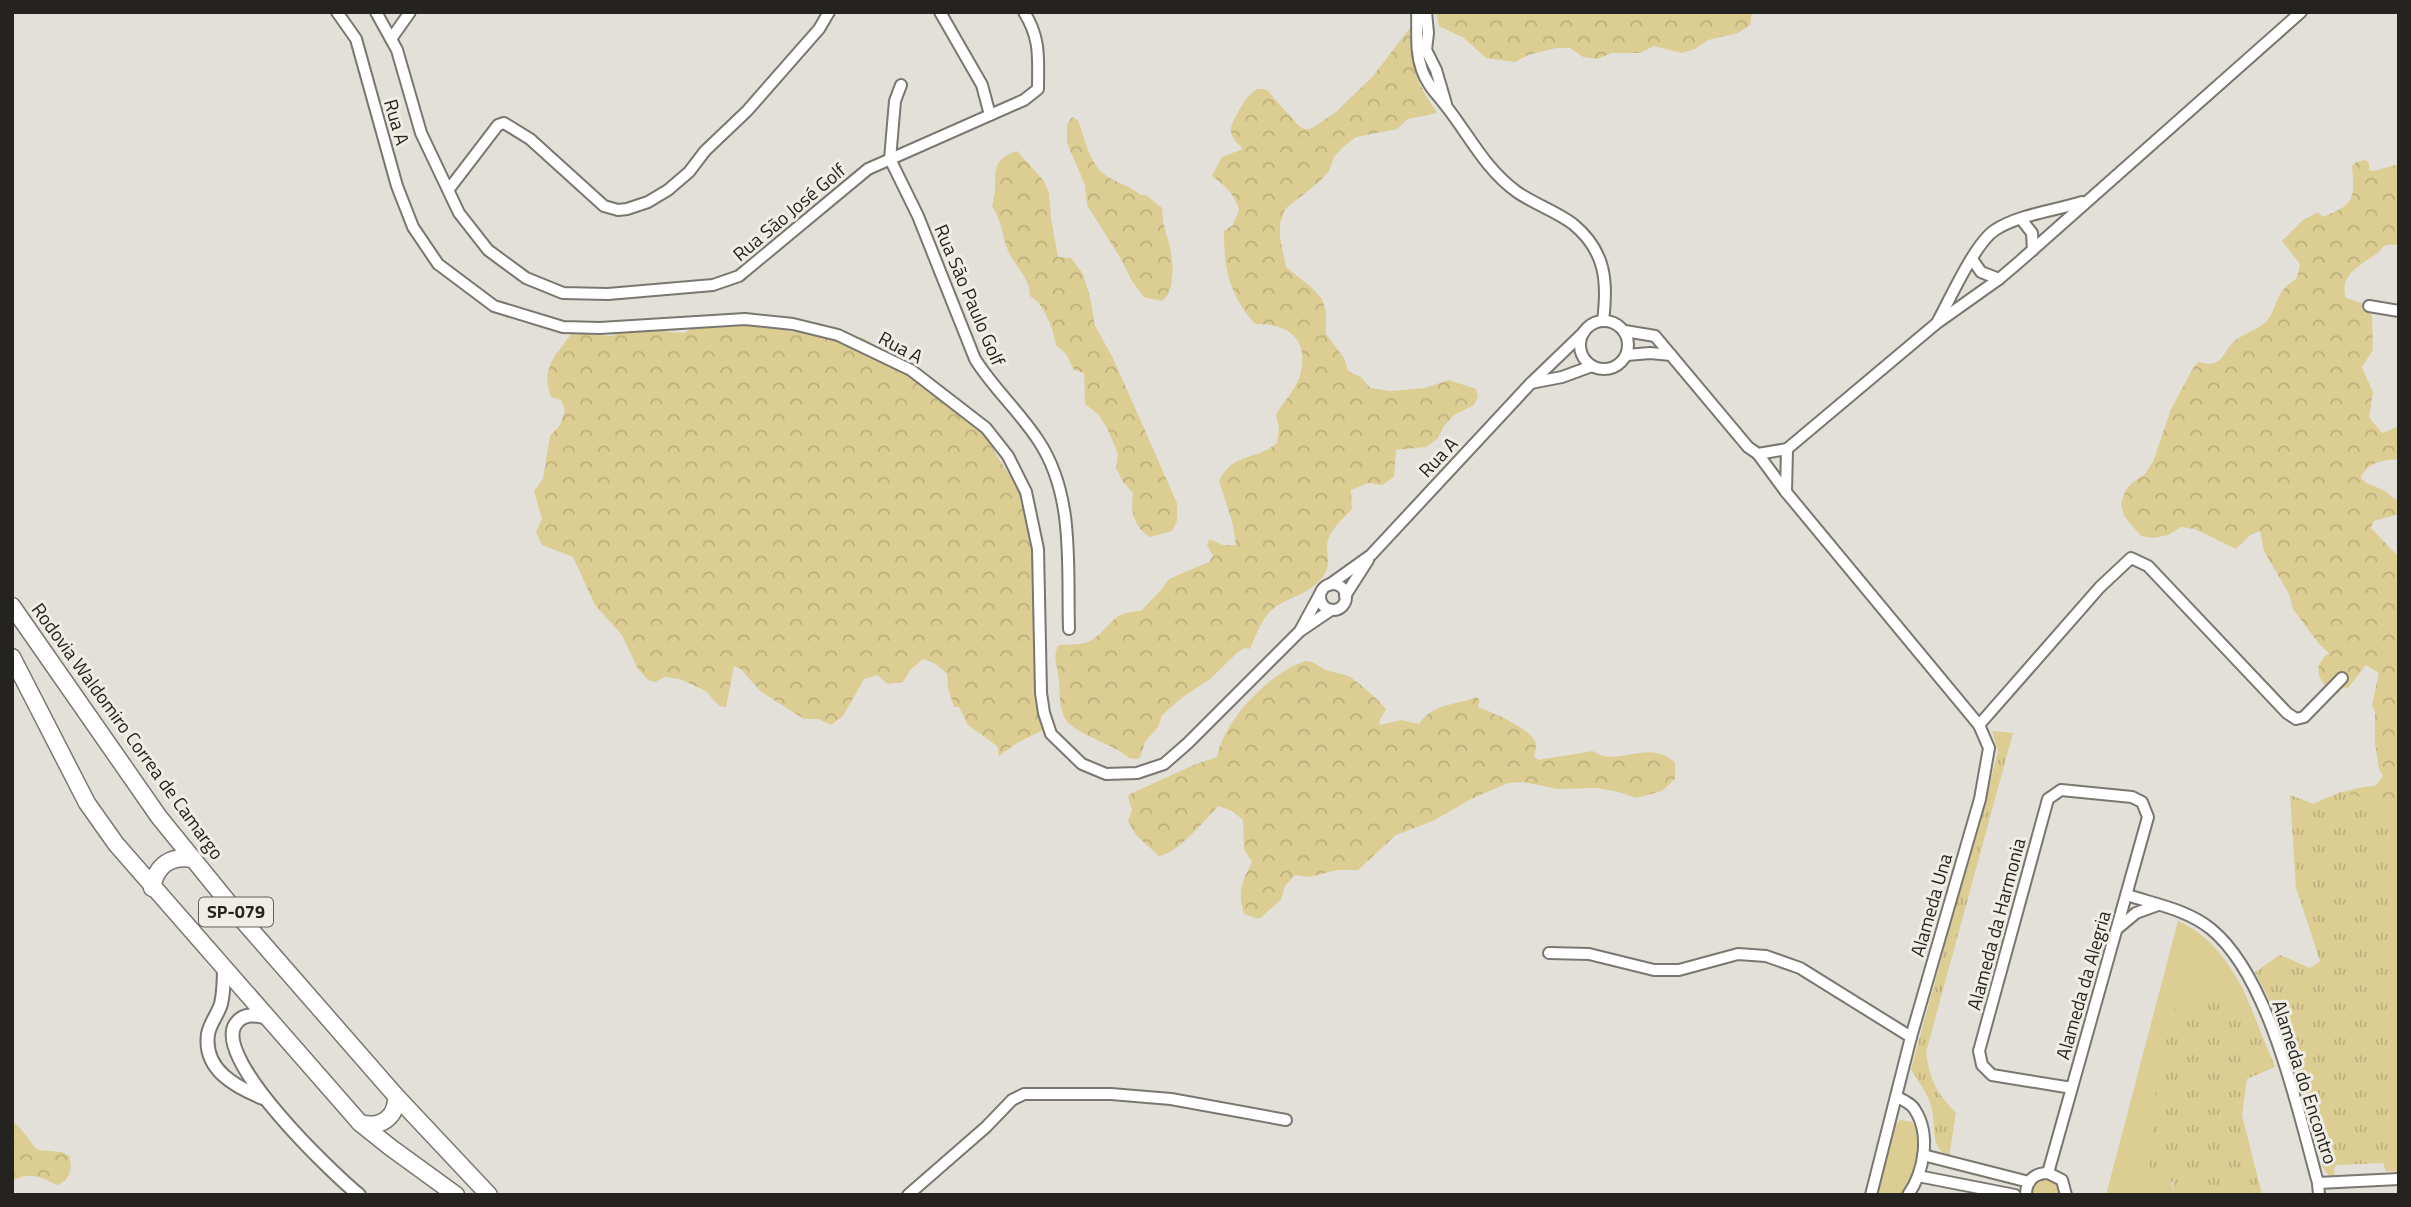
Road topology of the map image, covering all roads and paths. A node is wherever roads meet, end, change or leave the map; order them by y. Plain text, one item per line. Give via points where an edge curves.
1 (337, 12) edge
2 (376, 12) edge
3 (410, 12) edge
4 (829, 12) edge
5 (940, 12) edge
6 (1024, 12) edge
7 (1417, 12) edge
8 (1426, 12) edge
9 (2301, 12) edge
10 (391, 39) junction
11 (901, 85) dead end
12 (1447, 106) junction
13 (990, 115) junction
14 (890, 159) junction
15 (449, 189) junction
16 (2085, 202) junction
17 (2021, 219) junction
18 (2033, 250) junction
19 (1972, 259) junction
20 (1999, 279) junction
21 (2369, 306) dead end
22 (2399, 311) edge
23 (1603, 321) junction
24 (1937, 323) junction
25 (1625, 331) junction
26 (1584, 332) junction
27 (1627, 355) junction
28 (1671, 355) junction
29 (1592, 366) junction
30 (1531, 383) junction
31 (1787, 449) junction
32 (1758, 454) junction
33 (1786, 492) junction
34 (1371, 555) junction
35 (1329, 585) junction
36 (1320, 594) junction
37 (1345, 596) junction
38 (12, 606) edge
39 (1331, 610) junction
40 (1069, 629) dead end
41 (1300, 631) junction
42 (12, 657) edge
43 (2342, 678) dead end
44 (1979, 724) junction
45 (2145, 806) joint
46 (193, 859) junction
47 (152, 888) junction
48 (2127, 895) junction
49 (2158, 905) junction
50 (2118, 928) junction
51 (1549, 953) dead end
52 (223, 966) junction
53 (269, 1018) junction
54 (1911, 1037) junction
55 (2072, 1088) junction
56 (396, 1096) junction
57 (1897, 1097) junction
58 (264, 1098) junction
59 (1286, 1120) dead end
60 (360, 1123) junction
61 (1923, 1155) junction
62 (1949, 1161) junction
63 (1982, 1170) junction
64 (2048, 1172) junction
65 (1918, 1176) junction
66 (2399, 1179) edge
67 (1942, 1181) junction
68 (2029, 1182) junction
69 (1977, 1188) junction
70 (2319, 1189) edge
71 (359, 1195) edge
72 (456, 1195) edge
73 (489, 1195) edge
74 (908, 1195) edge
75 (1871, 1195) edge
76 (1908, 1195) edge
77 (2015, 1195) edge
78 (2026, 1195) edge
79 (2066, 1195) edge

1 - 41 street, Rua A via 356,39 413,227 438,264 494,306 563,327 745,319 838,335 911,370 986,428 1008,456 1026,492 1038,549 1044,713 1051,734 1082,764 1106,774 1137,773 1164,764
2 - 10 street, Rua São José Golf
3 - 10 street
4 - 15 street via 689,173 648,202 618,210 604,206 530,139 505,123 498,125
5 - 13 street via 982,85
6 - 13 street, Rua São José Golf via 1038,42 1038,89
7 - 12 street via 1417,51 1423,73
8 - 12 street via 1426,50
9 - 16 street
10 - 15 street, Rua São José Golf via 421,133
11 - 14 street via 895,101
12 - 23 street via 1492,169 1517,191 1573,224 1589,242 1601,261 1607,290
13 - 14 street, Rua São José Golf
14 - 15 street, Rua São José Golf via 868,169 739,276 713,285 608,294 563,293 526,278 488,250 459,213
14 - 40 street, Rua São Paulo Golf via 975,359 1039,442 1053,470 1066,519
16 - 17 street
16 - 18 street
17 - 18 street via 2032,233
17 - 19 street via 1995,230
18 - 20 street
19 - 20 street via 1981,272
19 - 24 street
20 - 24 street
21 - 22 street
23 - 25 street
23 - 26 street
24 - 31 street
25 - 27 street
25 - 28 street via 1655,336
26 - 29 street via 1582,355
26 - 30 street, Rua A
27 - 28 street
27 - 29 street via 1615,367
28 - 32 street
29 - 30 street
30 - 34 street, Rua A
31 - 32 street
31 - 33 street
32 - 33 street
33 - 44 street
34 - 35 street, Rua A
34 - 37 street, Rua A
35 - 36 street, Rua A
35 - 37 street via 1338,586
36 - 39 street via 1321,603
36 - 41 street, Rua A
37 - 39 street, Rua A via 1343,605
38 - 46 main road, Rodovia Waldomiro Correa de Camargo / SP-079
39 - 41 street, Rua A
42 - 47 main road, SP-079 via 87,803
43 - 44 street via 2304,717 2296,719 2148,566 2131,558
44 - 54 street, Alameda Una via 1989,748 1980,799
45 - 48 street, Alameda da Alegria via 2148,817
45 - 55 street, Alameda da Harmonia via 2132,797 2061,790 2048,799 1979,1051 1982,1065 1992,1075
46 - 47 main road via 165,863
46 - 56 main road, Rodovia Waldomiro Correa de Camargo / SP-079
47 - 52 main road, SP-079
48 - 49 street, Alameda do Encontro
48 - 50 street, Alameda da Alegria
49 - 50 street via 2136,913
49 - 70 street, Alameda do Encontro via 2186,913 2211,929 2253,982 2274,1033
50 - 55 street, Alameda da Alegria
51 - 54 street via 1589,954 1654,970 1679,971 1738,954 1766,956 1800,968
52 - 53 main road, SP-079
52 - 58 street via 224,990 208,1034 212,1060 238,1087
53 - 58 street via 243,1016 232,1032 232,1044
53 - 60 main road, SP-079
54 - 57 street, Alameda Una
55 - 64 street, Alameda da Alegria
56 - 60 main road via 389,1118 376,1125
56 - 73 main road, Rodovia Waldomiro Correa de Camargo / SP-079
57 - 61 street via 1915,1108 1923,1133
57 - 75 street, Alameda Una
58 - 71 street
59 - 74 street via 1171,1099 1024,1094
60 - 72 main road, SP-079
61 - 62 street
61 - 65 street
62 - 63 street
62 - 67 street via 1942,1166
63 - 68 street
63 - 69 street
64 - 68 street
64 - 79 street via 2062,1180
65 - 67 street
65 - 76 street
66 - 70 street
67 - 69 street
68 - 78 street
69 - 77 street

